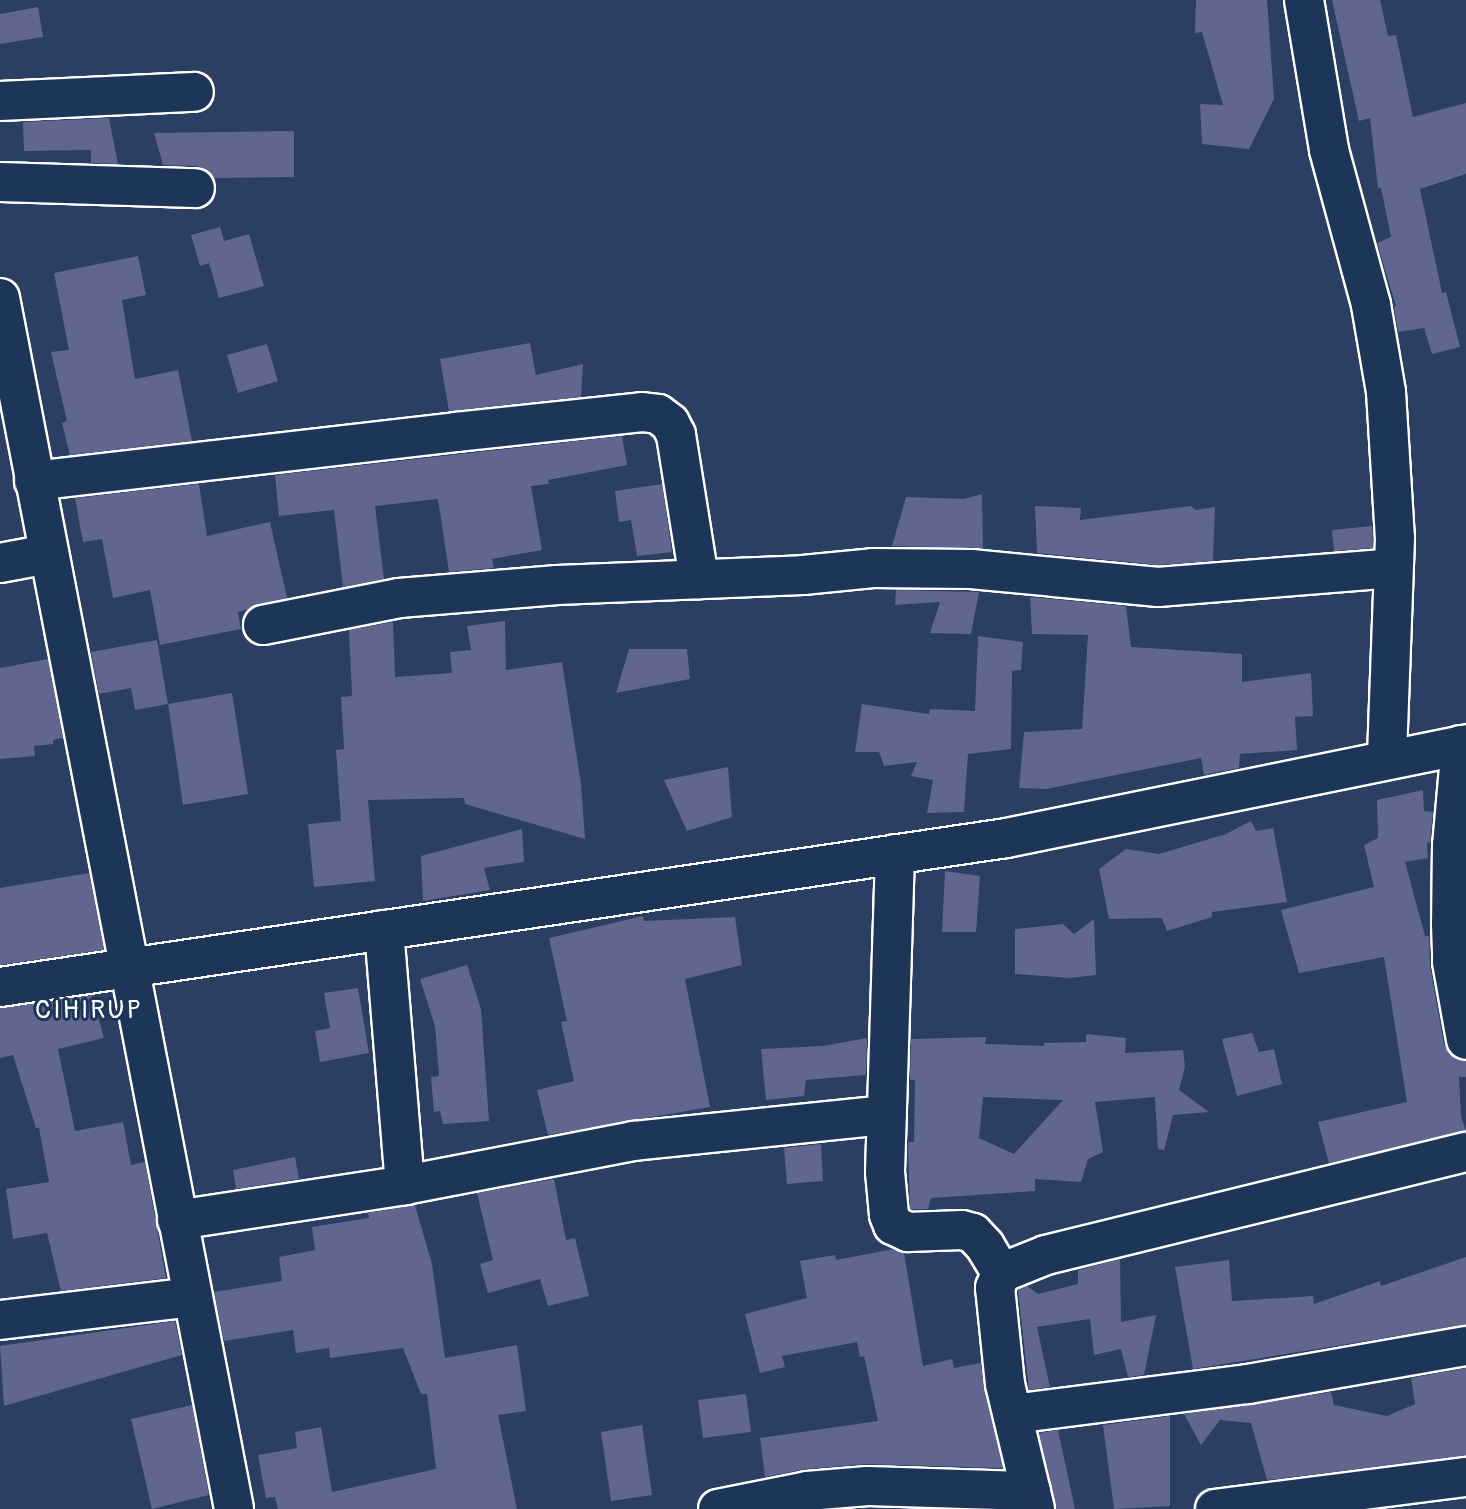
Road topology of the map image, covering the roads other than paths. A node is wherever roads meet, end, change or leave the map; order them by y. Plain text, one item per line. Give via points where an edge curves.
1 (1304, 0) edge
2 (194, 92) dead end
3 (0, 101) edge
4 (0, 182) edge
5 (195, 188) dead end
6 (0, 298) edge
7 (34, 481) junction
8 (48, 554) junction
9 (0, 563) edge
10 (1393, 568) junction
11 (699, 579) junction
12 (263, 625) dead end
13 (1463, 744) edge
14 (1387, 760) junction
15 (895, 854) junction
16 (384, 930) junction
17 (128, 968) junction
18 (0, 986) edge
19 (1466, 1040) edge
20 (887, 1115) junction
21 (1466, 1152) edge
22 (405, 1185) junction
23 (177, 1220) junction
24 (1002, 1273) junction
25 (192, 1297) junction
26 (0, 1320) edge
27 (1466, 1346) edge
28 (1013, 1414) junction
29 (1466, 1477) edge
30 (1426, 1495) edge
31 (1033, 1500) edge
32 (234, 1509) edge
33 (718, 1509) edge
34 (1215, 1509) edge

1 - 10 street via 1329,150 1371,305 1386,392
2 - 3 street
4 - 5 street
6 - 7 street
7 - 8 street
7 - 11 street via 642,412 658,414 676,435
8 - 9 street
8 - 17 street
10 - 11 street via 1158,587 971,569 873,568
10 - 14 street
11 - 12 street via 399,598
13 - 14 street
13 - 19 street via 1452,845 1451,924 1452,961
14 - 15 street via 1006,838
15 - 16 street
15 - 20 street
16 - 17 street
16 - 22 street
17 - 18 street
17 - 23 street
20 - 22 street via 634,1140
20 - 24 street via 886,1172 893,1225 908,1232 972,1233
21 - 24 street via 1046,1255
22 - 23 street
23 - 25 street
24 - 28 street via 995,1288 1005,1384
25 - 26 street
25 - 32 street
27 - 28 street via 1248,1384
28 - 31 street
29 - 30 street
30 - 34 street
31 - 33 street via 868,1486 807,1491

